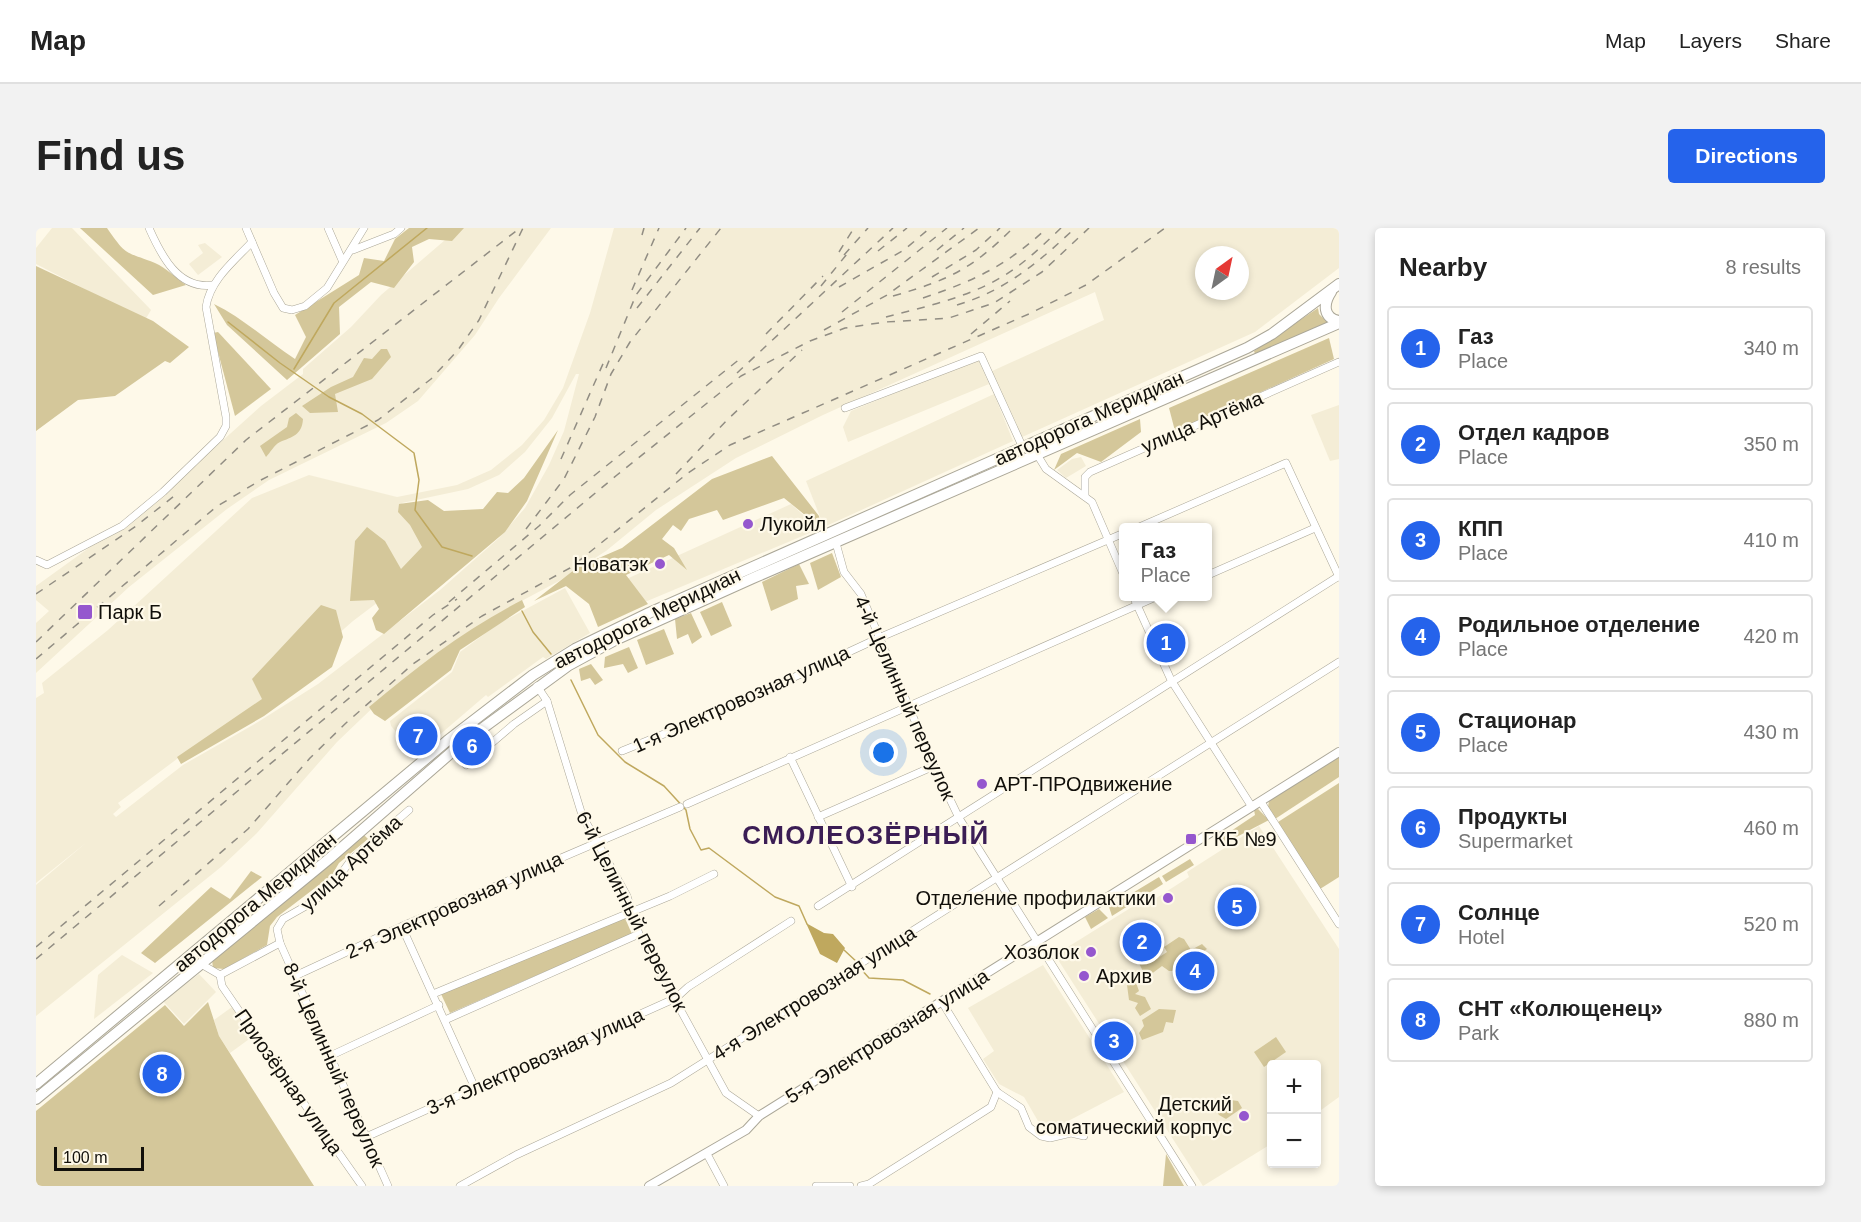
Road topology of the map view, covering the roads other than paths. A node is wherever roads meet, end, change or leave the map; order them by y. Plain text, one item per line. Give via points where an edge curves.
1 (149, 228) edge
2 (246, 228) edge
3 (328, 228) edge
4 (364, 228) edge
5 (401, 228) edge
6 (252, 242) junction
7 (353, 250) junction
8 (342, 260) junction
9 (213, 285) junction
10 (1337, 286) edge
11 (1339, 322) edge
12 (1339, 362) edge
13 (845, 408) dead end
14 (1023, 448) junction
15 (1038, 456) junction
16 (1085, 496) junction
17 (1148, 523) edge
18 (1315, 528) junction
19 (1119, 535) edge
20 (1109, 540) junction
21 (836, 543) junction
22 (36, 560) edge
23 (1119, 564) edge
24 (1212, 573) edge
25 (1339, 576) edge
26 (1135, 601) edge
27 (1149, 601) edge
28 (1137, 606) junction
29 (880, 637) junction
30 (1339, 663) edge
31 (1171, 680) junction
32 (534, 682) junction
33 (547, 701) junction
34 (910, 707) junction
35 (1210, 743) junction
36 (622, 751) dead end
37 (1339, 753) edge
38 (790, 757) junction
39 (466, 765) dead end
40 (934, 766) junction
41 (1261, 802) junction
42 (1252, 807) junction
43 (409, 810) dead end
44 (818, 817) junction
45 (959, 818) junction
46 (597, 842) junction
47 (714, 874) dead end
48 (996, 877) junction
49 (852, 887) junction
50 (818, 906) dead end
51 (630, 910) junction
52 (791, 921) dead end
53 (1339, 924) edge
54 (402, 927) junction
55 (639, 934) junction
56 (1037, 942) junction
57 (280, 943) junction
58 (193, 955) junction
59 (201, 964) junction
60 (220, 975) junction
61 (295, 976) junction
62 (433, 994) junction
63 (676, 998) junction
64 (942, 1002) junction
65 (439, 1005) junction
66 (445, 1020) junction
67 (330, 1056) junction
68 (707, 1061) junction
69 (36, 1084) edge
70 (475, 1088) junction
71 (998, 1092) junction
72 (36, 1099) edge
73 (759, 1116) junction
74 (1084, 1136) dead end
75 (366, 1137) junction
76 (707, 1154) junction
77 (362, 1186) edge
78 (388, 1186) edge
79 (460, 1186) edge
80 (649, 1186) edge
81 (724, 1186) edge
82 (816, 1186) edge
83 (850, 1186) edge
84 (861, 1186) edge
85 (1192, 1186) edge

1 - 9 street via 160,253 176,273 200,286
2 - 6 street
3 - 8 street
4 - 7 street
5 - 7 street
6 - 8 street via 274,293 283,308 292,310 305,306 327,288
6 - 9 street
7 - 8 street
9 - 22 street via 206,307 226,417 220,437 122,526 47,565
10 - 11 main road via 1325,307 1329,316
10 - 14 main road, автодорога Меридиан via 1262,340
11 - 15 main road, автодорога Меридиан
12 - 16 street, улица Артёма via 1090,472 1085,477
13 - 14 street via 981,356
14 - 32 main road, автодорога Меридиан via 649,613 574,649
15 - 16 street via 1047,469
15 - 21 main road, автодорога Меридиан
16 - 20 street via 1092,502
17 - 18 street via 1286,463
18 - 24 street
18 - 25 street
19 - 20 street, 1-я Электровозная улица
20 - 23 street
20 - 29 street, 1-я Электровозная улица
21 - 29 street, 4-й Целинный переулок via 844,572 861,594
21 - 32 main road, автодорога Меридиан via 615,640
25 - 31 street
26 - 28 street
27 - 28 street, 2-я Электровозная улица
28 - 31 street
28 - 34 street, 2-я Электровозная улица
29 - 34 street, 4-й Целинный переулок
29 - 36 street, 1-я Электровозная улица via 723,710
30 - 35 street, 4-я Электровозная улица
31 - 35 street
31 - 45 street
32 - 33 street, 6-й Целинный переулок
32 - 58 main road, автодорога Меридиан via 447,741
32 - 59 main road, автодорога Меридиан
33 - 39 street
33 - 46 street, 6-й Целинный переулок via 582,815
34 - 38 street, 2-я Электровозная улица
34 - 40 street, 4-й Целинный переулок
35 - 42 street
35 - 48 street, 4-я Электровозная улица
37 - 41 street, 5-я Электровозная улица
38 - 44 street
38 - 46 street, 2-я Электровозная улица
40 - 44 street
40 - 45 street, 4-й Целинный переулок
41 - 42 street, 5-я Электровозная улица
41 - 53 street
42 - 56 street, 5-я Электровозная улица
43 - 57 street, улица Артёма via 351,860 313,902 284,919 277,929
44 - 49 street
45 - 48 street, 4-й Целинный переулок
45 - 49 street
46 - 51 street, 6-й Целинный переулок via 627,896
46 - 54 street, 2-я Электровозная улица
47 - 51 street
48 - 56 street, 4-й Целинный переулок
48 - 68 street, 4-я Электровозная улица
49 - 50 street
51 - 55 street, 6-й Целинный переулок
51 - 62 street
52 - 63 street, 3-я Электровозная улица via 687,987
54 - 61 street, 2-я Электровозная улица
54 - 62 street
55 - 63 street, 6-й Целинный переулок
55 - 66 street
56 - 64 street, 5-я Электровозная улица
56 - 85 street, 4-й Целинный переулок
57 - 60 street
57 - 61 street, 8-й Целинный переулок
58 - 59 main road
58 - 69 main road, автодорога Меридиан
59 - 60 street
59 - 72 main road, автодорога Меридиан
60 - 77 street, Приозёрная улица via 222,986
61 - 67 street, 8-й Целинный переулок
62 - 65 street
63 - 68 street, 6-й Целинный переулок
63 - 70 street, 3-я Электровозная улица
64 - 71 street
64 - 73 street, 5-я Электровозная улица
65 - 66 street
65 - 67 street
66 - 70 street
67 - 75 street, 8-й Целинный переулок
68 - 73 street, 6-й Целинный переулок via 726,1093
68 - 79 street, 4-я Электровозная улица via 672,1083 516,1155
70 - 75 street, 3-я Электровозная улица
71 - 74 street via 1015,1102 1029,1127 1041,1136
71 - 84 street via 991,1107
73 - 76 street, 5-я Электровозная улица via 746,1130
75 - 78 street, 8-й Целинный переулок
76 - 80 street, 5-я Электровозная улица
76 - 81 street
82 - 83 street

